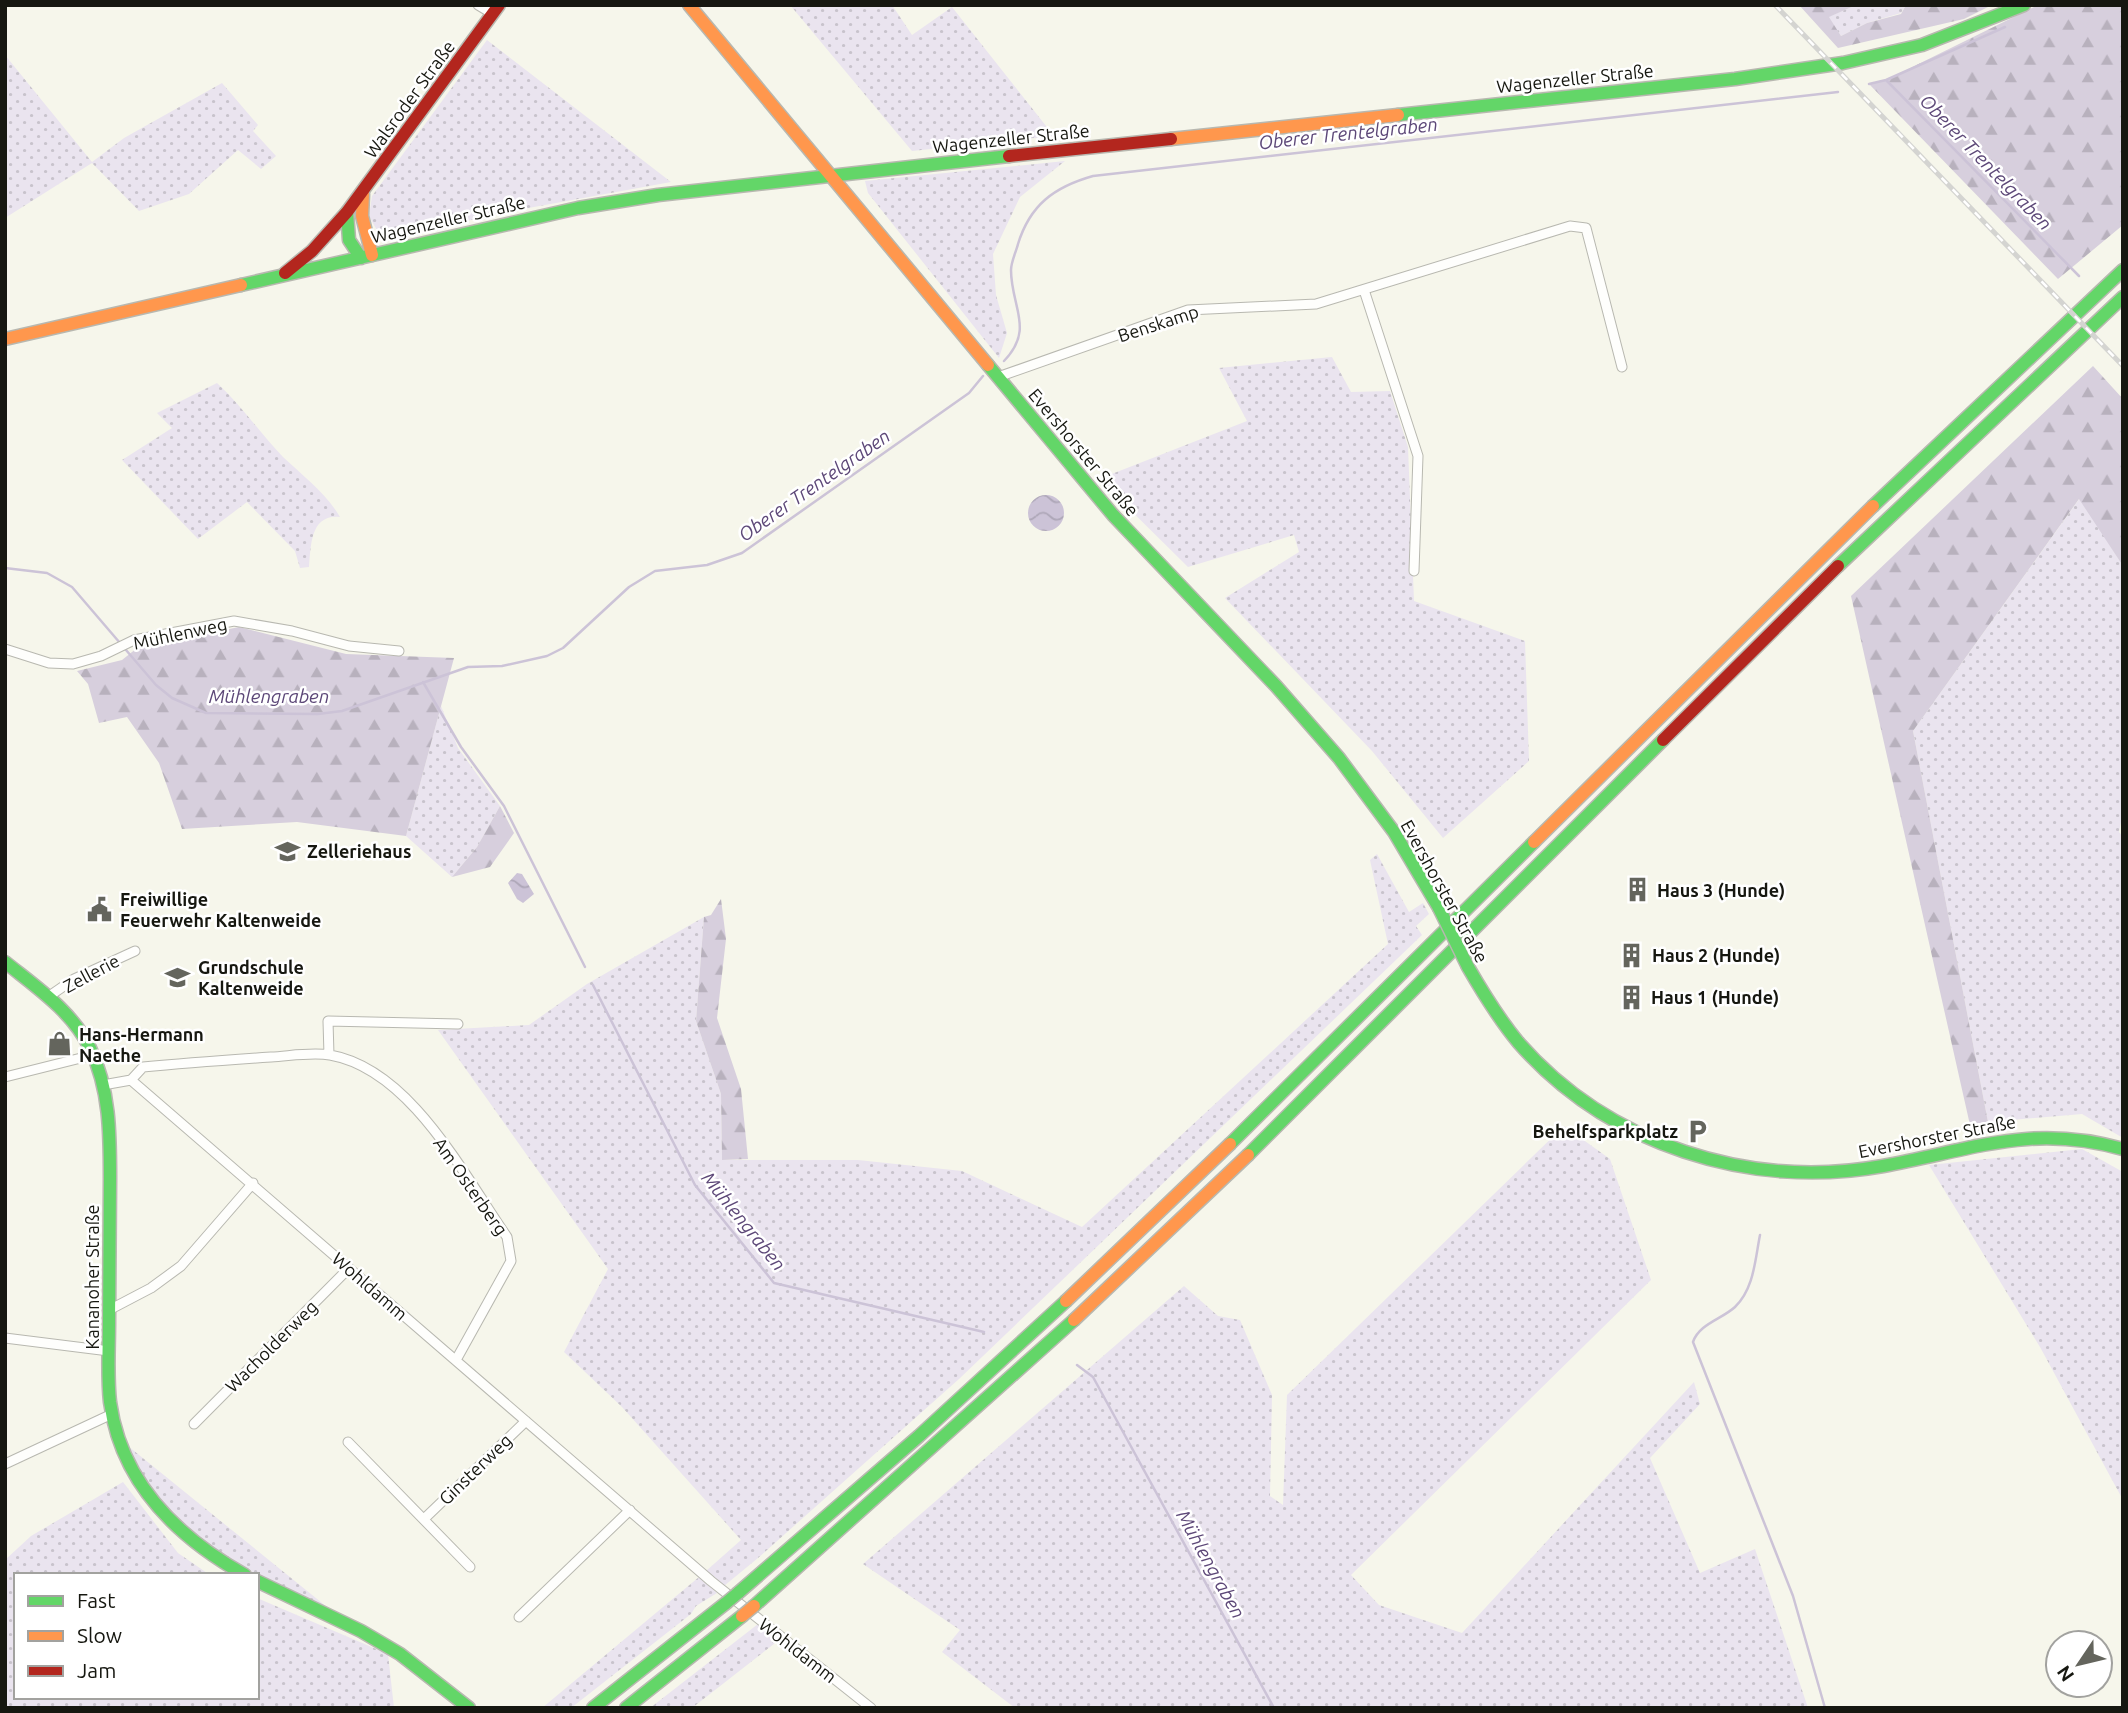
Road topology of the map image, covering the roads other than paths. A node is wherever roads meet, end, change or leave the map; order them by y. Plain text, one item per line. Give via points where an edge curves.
1 (478, 5) edge
2 (690, 5) edge
3 (2024, 5) edge
4 (496, 10) edge
5 (832, 175) junction
6 (363, 191) junction
7 (347, 212) junction
8 (366, 257) junction
9 (2123, 270) edge
10 (279, 277) junction
11 (1364, 290) junction
12 (2123, 297) edge
13 (2123, 306) edge
14 (2077, 338) junction
15 (5, 339) edge
16 (1622, 367) dead end
17 (998, 377) junction
18 (1414, 571) dead end
19 (5, 649) edge
20 (400, 651) dead end
21 (135, 951) dead end
22 (5, 962) edge
23 (48, 997) junction
24 (458, 1024) dead end
25 (93, 1055) junction
26 (329, 1055) junction
27 (5, 1077) edge
28 (131, 1080) junction
29 (103, 1085) junction
30 (2123, 1149) edge
31 (253, 1183) junction
32 (349, 1268) junction
33 (109, 1310) junction
34 (5, 1338) edge
35 (109, 1351) junction
36 (456, 1360) junction
37 (112, 1414) junction
38 (526, 1421) junction
39 (194, 1424) dead end
40 (348, 1442) dead end
41 (5, 1464) edge
42 (630, 1510) junction
43 (425, 1518) junction
44 (470, 1567) dead end
45 (242, 1573) edge
46 (259, 1582) edge
47 (519, 1617) dead end
48 (469, 1708) edge
49 (593, 1708) edge
50 (626, 1708) edge
51 (871, 1708) edge

1 - 4 street
2 - 5 main road, Evershorster Straße
3 - 5 main road, Wagenzeller Straße via 1907,49 1735,79
4 - 6 main road, Walsroder Straße
5 - 8 main road, Wagenzeller Straße via 578,208
5 - 17 main road, Evershorster Straße
6 - 7 main road, Walsroder Straße
6 - 8 main road
7 - 8 main road via 349,240
7 - 10 main road, Walsroder Straße via 312,251
8 - 10 main road, Wagenzeller Straße
9 - 49 main road, bridge via 1848,530 1391,986 954,1407 738,1593
10 - 15 main road, Wagenzeller Straße
11 - 16 street, Benskamp via 1570,226 1586,228
11 - 17 street, Benskamp via 1316,304 1188,310
11 - 18 street via 1418,456
12 - 14 main road
13 - 14 main road
14 - 50 main road, bridge via 1888,518 1139,1260 966,1421 754,1606
17 - 30 main road, Evershorster Straße, bridge via 1113,515 1339,758 1394,832 1468,967 1510,1032 1578,1096 1651,1140 1726,1166 1792,1174 1849,1171 2034,1136 2087,1140
19 - 20 street, Mühlenweg via 49,663 73,664 122,645 234,621 349,646
21 - 23 street, Zellerie via 74,979
22 - 23 main road, Kananoher Straße
23 - 25 main road, Kananoher Straße via 74,1024
24 - 26 street via 328,1021
25 - 27 street
25 - 29 main road, Kananoher Straße
26 - 28 street, Am Osterberg via 143,1067
26 - 36 street, Am Osterberg via 369,1068 410,1100 508,1237 511,1261
28 - 29 street
28 - 31 street, Wohldamm
29 - 33 main road, Kananoher Straße via 110,1119
31 - 32 street, Wohldamm
31 - 33 street via 181,1266
32 - 36 street, Wohldamm
32 - 39 street, Wacholderweg
33 - 35 main road, Kananoher Straße
34 - 35 street
35 - 37 main road, Kananoher Straße
36 - 38 street, Wohldamm
37 - 41 street
37 - 45 main road, Kananoher Straße via 123,1453 156,1506 205,1551
38 - 42 street, Wohldamm
38 - 43 street, Ginsterweg
40 - 43 street, Ginsterweg
42 - 47 street
42 - 51 street, Wohldamm
43 - 44 street, Ginsterweg
46 - 48 main road via 400,1654

